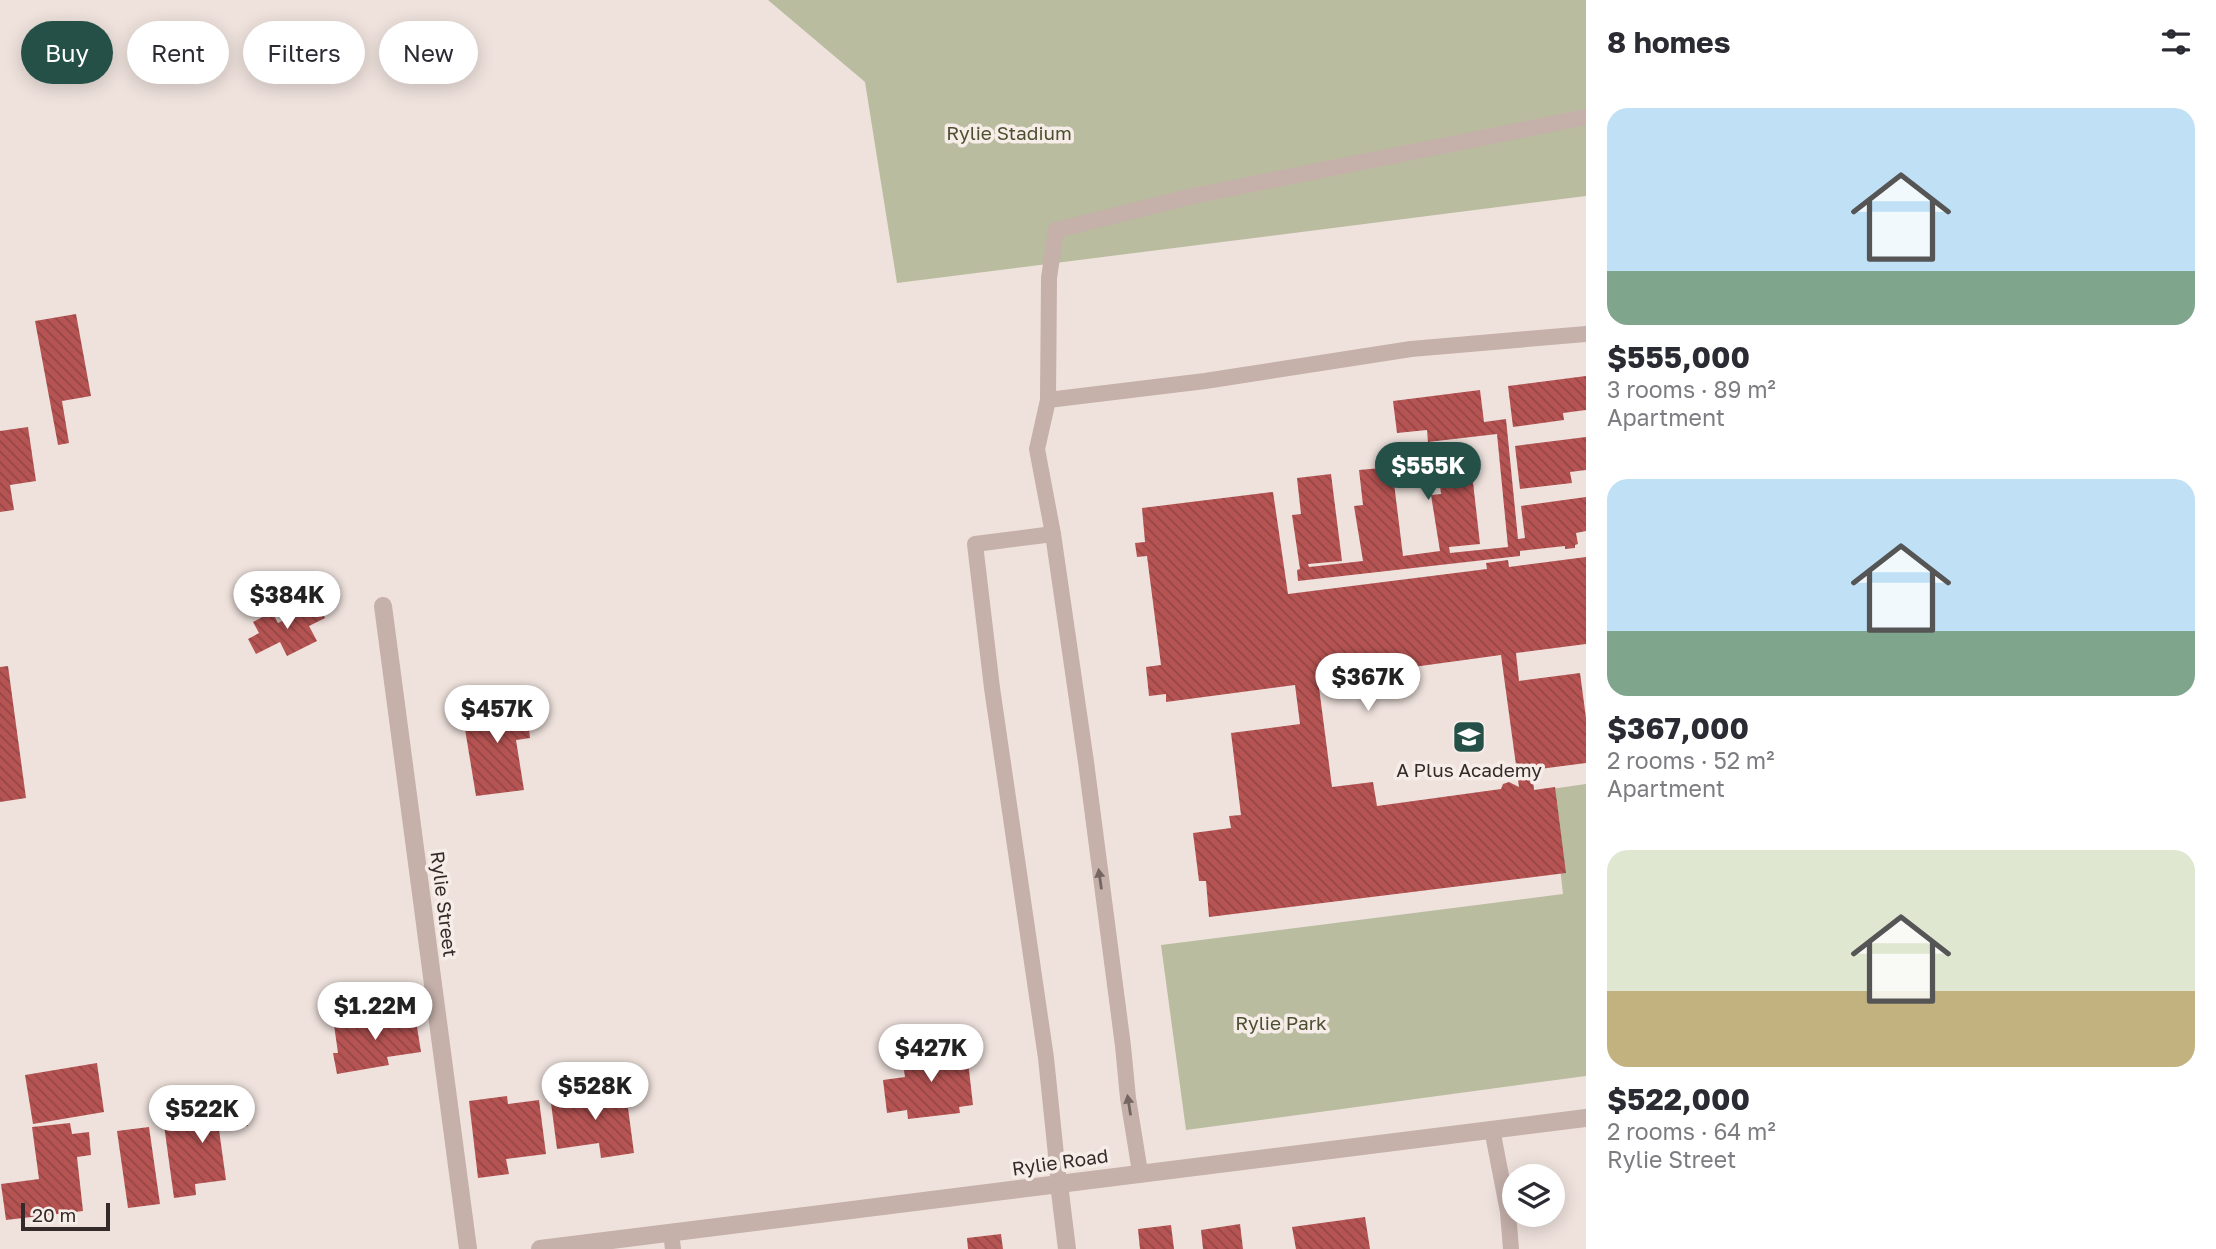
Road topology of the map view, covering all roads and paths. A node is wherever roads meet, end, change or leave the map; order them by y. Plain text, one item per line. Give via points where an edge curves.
1 (1586, 117) edge
2 (1586, 334) edge
3 (1048, 400) junction
4 (1053, 534) junction
5 (383, 606) dead end
6 (1586, 1118) edge
7 (1492, 1129) junction
8 (1140, 1172) junction
9 (1059, 1184) junction
10 (672, 1241) edge
11 (468, 1249) edge
12 (540, 1249) edge
13 (1068, 1249) edge
14 (1511, 1249) edge

1 - 3 lane via 1193,196 1056,230 1049,278
2 - 3 lane via 1411,349
3 - 4 lane via 1037,449
8 -> 4 lane
4 - 9 lane via 975,544 1046,1058
5 - 11 street, Rylie Street
6 - 7 street, Rylie Road
7 - 8 street, Rylie Road
7 - 14 lane
8 - 9 street, Rylie Road
9 - 10 street, Rylie Road
9 - 13 street
10 - 12 street, Rylie Road

